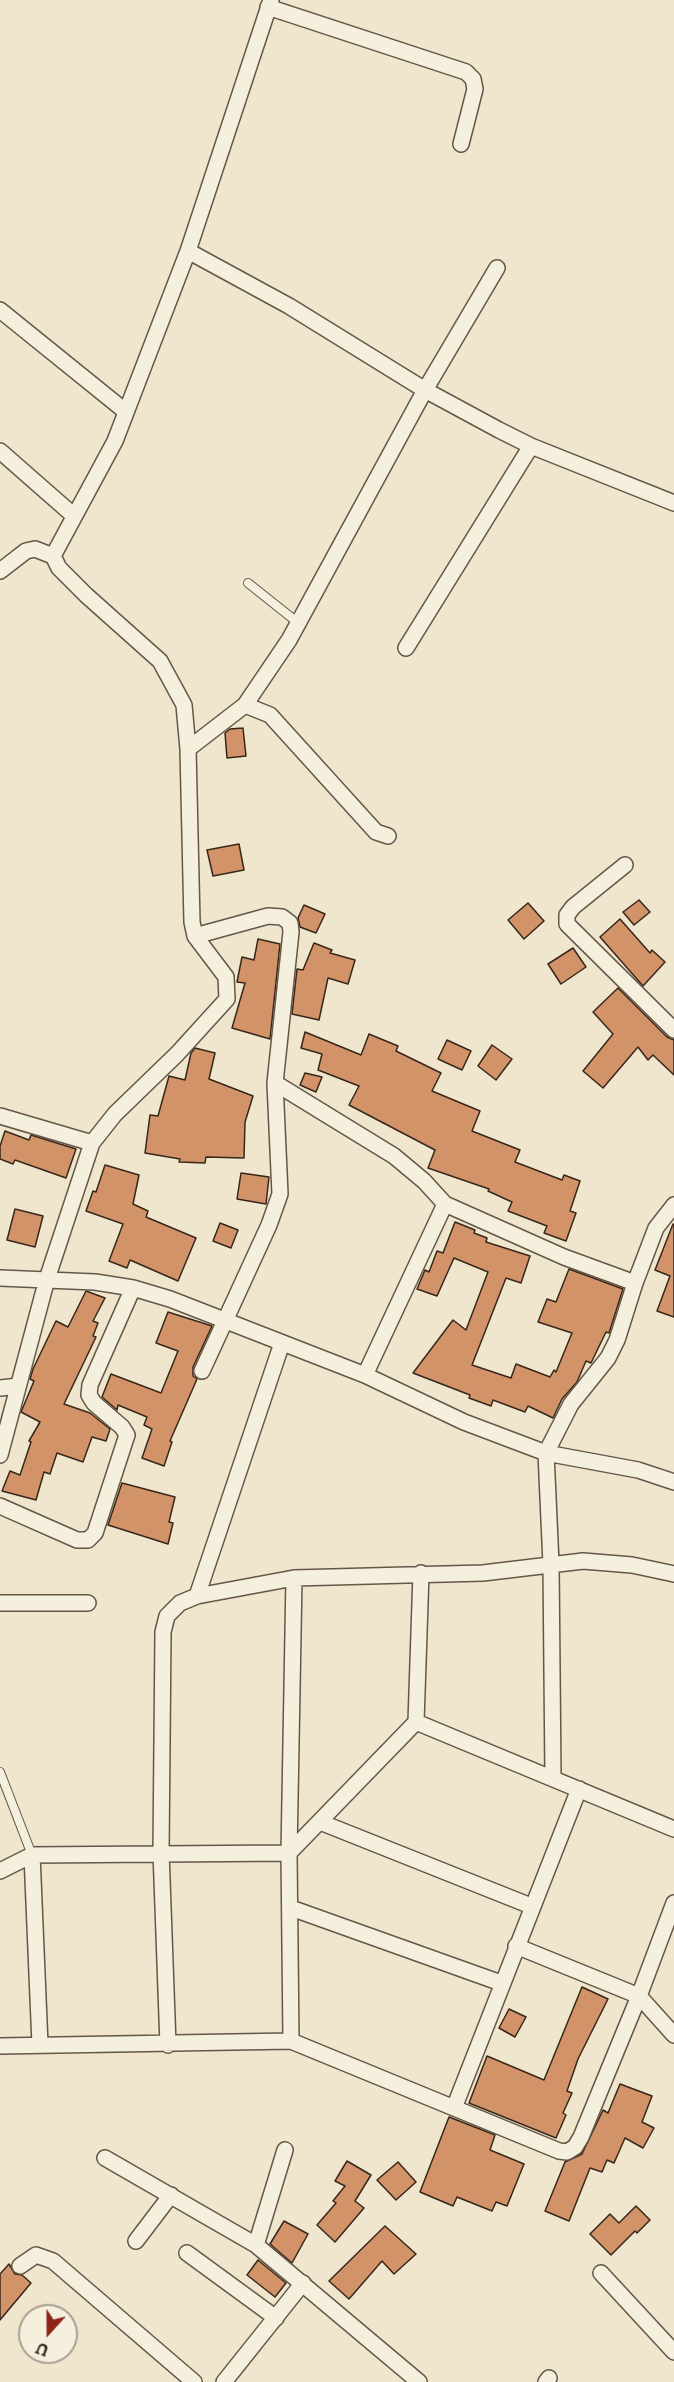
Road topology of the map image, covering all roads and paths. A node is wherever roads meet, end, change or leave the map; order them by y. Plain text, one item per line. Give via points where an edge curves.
1 (270, 4) edge
2 (461, 144) dead end
3 (188, 251) junction
4 (497, 268) dead end
5 (0, 310) edge
6 (425, 390) junction
7 (125, 411) junction
8 (531, 446) junction
9 (0, 451) edge
10 (674, 503) edge
11 (73, 515) junction
12 (53, 556) junction
13 (0, 571) edge
14 (248, 583) dead end
15 (297, 622) junction
16 (406, 648) dead end
17 (245, 705) junction
18 (188, 749) junction
19 (388, 836) dead end
20 (626, 865) dead end
21 (195, 936) junction
22 (674, 1030) edge
23 (275, 1083) junction
24 (0, 1116) edge
25 (92, 1143) junction
26 (445, 1204) junction
27 (674, 1205) edge
28 (0, 1278) edge
29 (47, 1279) junction
30 (634, 1283) junction
31 (133, 1288) junction
32 (226, 1319) junction
33 (282, 1343) junction
34 (202, 1371) dead end
35 (365, 1375) junction
36 (18, 1386) junction
37 (0, 1388) edge
38 (546, 1453) junction
39 (0, 1455) edge
40 (674, 1482) edge
41 (0, 1506) edge
42 (550, 1564) junction
43 (421, 1573) junction
44 (674, 1574) edge
45 (294, 1578) junction
46 (197, 1596) junction
47 (0, 1603) edge
48 (88, 1603) dead end
49 (417, 1722) junction
50 (0, 1772) edge
51 (552, 1778) junction
52 (579, 1790) junction
53 (320, 1822) junction
54 (674, 1829) edge
55 (161, 1852) junction
56 (289, 1853) junction
57 (32, 1855) junction
58 (0, 1871) edge
59 (674, 1903) edge
60 (531, 1906) junction
61 (291, 1908) junction
62 (516, 1946) junction
63 (501, 1983) junction
64 (639, 1996) junction
65 (673, 2031) edge
66 (291, 2041) junction
67 (40, 2045) junction
68 (168, 2045) junction
69 (0, 2046) edge
70 (454, 2108) junction
71 (285, 2150) dead end
72 (105, 2158) dead end
73 (171, 2195) junction
74 (136, 2241) dead end
75 (256, 2245) junction
76 (187, 2253) dead end
77 (20, 2266) dead end
78 (601, 2273) dead end
79 (303, 2283) junction
80 (276, 2318) junction
81 (674, 2352) edge
82 (194, 2382) edge
83 (224, 2382) edge
84 (418, 2382) edge

1 - 2 street via 466,72 475,89
1 - 3 street
3 - 6 street via 290,306
3 - 7 street
4 - 6 street
5 - 7 street
6 - 8 street
6 - 15 street
7 - 11 street via 111,449
8 - 10 street
8 - 16 street
9 - 11 street
11 - 12 street
12 - 13 street via 35,549 26,551
12 - 18 street via 59,568 86,595 160,661 184,705
14 - 15 lane
15 - 17 street
17 - 18 street
17 - 19 street via 270,715 376,832
18 - 21 street
20 - 22 street via 573,907 567,924
21 - 23 street via 268,916 282,917 290,924
21 - 25 street via 225,977 227,999 115,1114
23 - 26 street via 394,1156 424,1180
23 - 32 street via 280,1194
24 - 25 street
25 - 29 street
26 - 30 street via 564,1257
26 - 35 street
27 - 30 street via 656,1228
28 - 29 street
29 - 31 street
29 - 36 street
30 - 38 street via 612,1349 571,1404
31 - 32 street
31 - 41 street via 90,1385 89,1395 94,1403 127,1435 95,1533 88,1540 77,1540
32 - 33 street
32 - 34 street
33 - 35 street
33 - 46 street
35 - 38 street via 464,1422
36 - 37 street
36 - 39 street
38 - 40 street via 638,1470
38 - 42 street
42 - 43 street via 483,1573
42 - 44 street via 592,1561
42 - 51 street
43 - 45 street
43 - 49 street
45 - 46 street
45 - 56 street
46 - 55 street via 180,1603 167,1616 163,1632
47 - 48 street
49 - 51 street
49 - 53 street
50 - 57 lane
51 - 52 street
52 - 54 street
52 - 60 street
53 - 56 street
53 - 60 street
55 - 56 street
55 - 57 street
55 - 68 street
56 - 61 street
57 - 58 street
57 - 67 street
59 - 64 street
60 - 62 street
61 - 63 street
61 - 66 street
62 - 63 street
62 - 64 street
63 - 70 street
64 - 65 street
64 - 70 street via 575,2148 559,2151
66 - 68 street
66 - 70 street
67 - 68 street
67 - 69 street
71 - 75 street
72 - 73 street
73 - 74 street
73 - 75 street
75 - 79 street
76 - 80 street
77 - 82 street via 36,2255 53,2261
78 - 81 street
79 - 80 street
79 - 84 street
80 - 83 street

